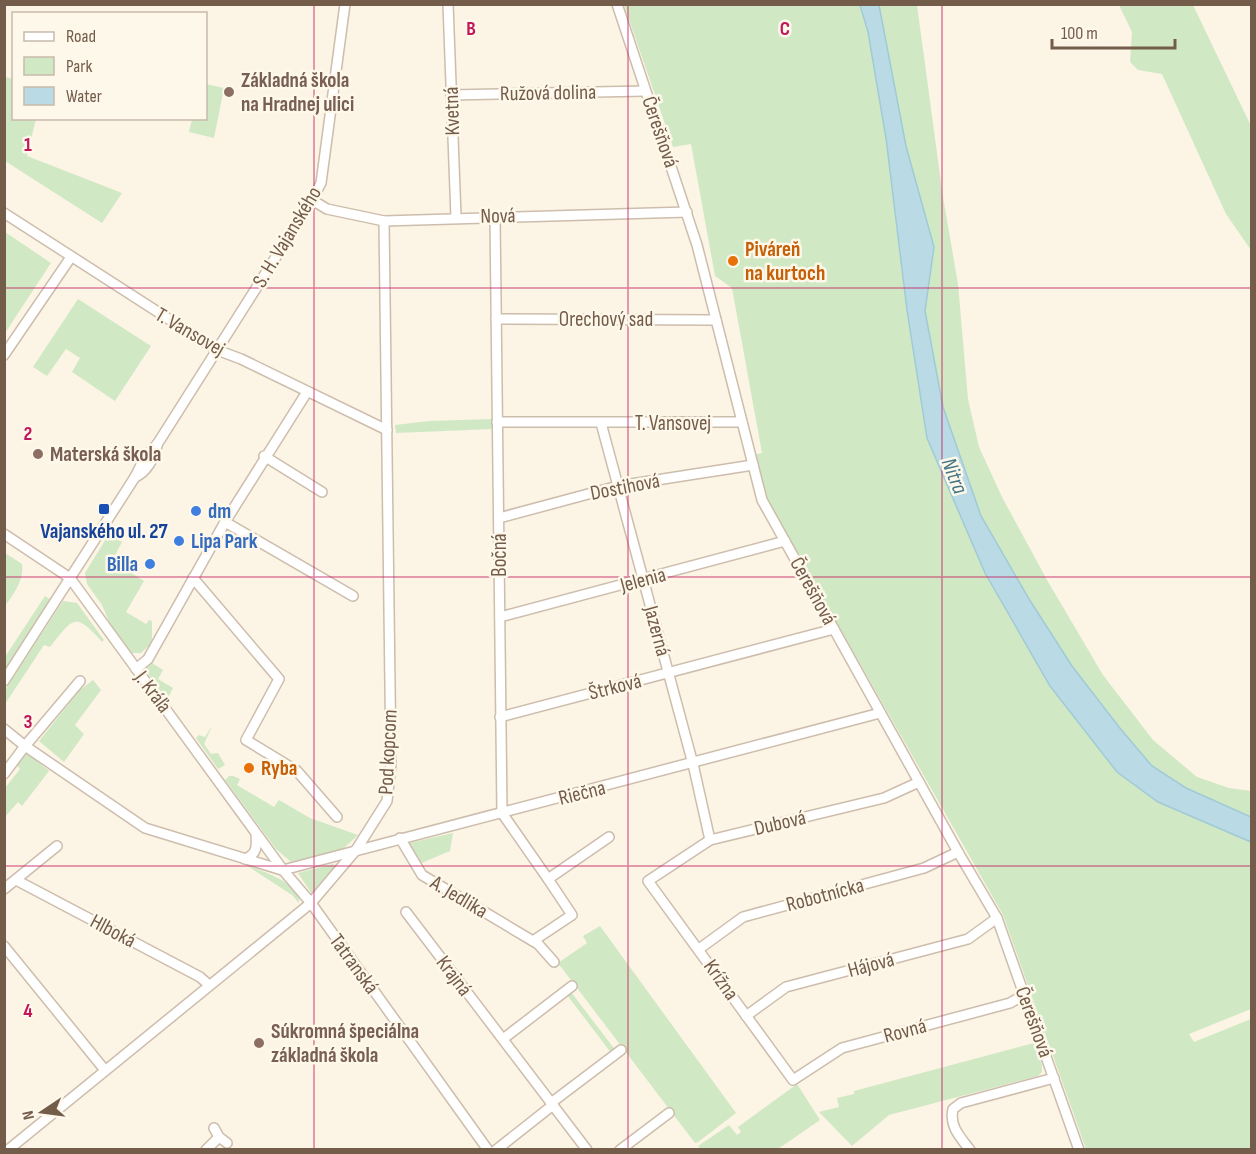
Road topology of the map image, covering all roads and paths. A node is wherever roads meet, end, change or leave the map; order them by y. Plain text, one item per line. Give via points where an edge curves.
1 (345, 4) edge
2 (448, 4) edge
3 (617, 4) edge
4 (645, 91) junction
5 (452, 95) junction
6 (312, 200) junction
7 (687, 212) junction
8 (4, 213) edge
9 (495, 216) junction
10 (456, 217) junction
11 (384, 221) junction
12 (71, 257) junction
13 (496, 319) junction
14 (716, 320) junction
15 (217, 350) junction
16 (4, 355) edge
17 (307, 392) junction
18 (497, 422) junction
19 (742, 422) junction
20 (601, 423) junction
21 (387, 430) junction
22 (264, 456) junction
23 (753, 465) junction
24 (618, 486) junction
25 (322, 492) dead end
26 (499, 518) junction
27 (225, 522) junction
28 (4, 534) edge
29 (785, 541) junction
30 (70, 578) junction
31 (193, 578) junction
32 (643, 580) junction
33 (353, 596) dead end
34 (500, 617) junction
35 (834, 629) junction
36 (136, 669) junction
37 (669, 674) junction
38 (4, 681) edge
39 (80, 681) dead end
40 (880, 714) junction
41 (500, 717) junction
42 (4, 729) edge
43 (25, 746) junction
44 (693, 764) junction
45 (4, 774) edge
46 (919, 782) junction
47 (502, 813) junction
48 (338, 817) dead end
49 (256, 834) junction
50 (609, 837) dead end
51 (400, 838) junction
52 (710, 840) junction
53 (57, 846) dead end
54 (356, 850) junction
55 (958, 852) junction
56 (245, 859) junction
57 (283, 870) junction
58 (548, 879) junction
59 (16, 880) junction
60 (648, 881) joint
61 (4, 889) edge
62 (311, 903) junction
63 (406, 912) dead end
64 (998, 918) junction
65 (533, 941) junction
66 (4, 946) edge
67 (699, 949) junction
68 (554, 962) dead end
69 (209, 985) junction
70 (572, 986) dead end
71 (1024, 995) junction
72 (746, 1016) junction
73 (503, 1039) junction
74 (621, 1050) dead end
75 (104, 1069) junction
76 (1054, 1078) junction
77 (793, 1080) joint
78 (552, 1104) junction
79 (669, 1113) dead end
80 (214, 1128) dead end
81 (8, 1149) edge
82 (206, 1149) edge
83 (488, 1149) edge
84 (496, 1149) edge
85 (587, 1149) edge
86 (620, 1149) edge
87 (970, 1149) edge
88 (1079, 1149) edge

1 - 6 street, S. H. Vajanského via 321,183
2 - 5 street, Kvetná
3 - 4 street, Čerešňová
4 - 5 street, Ružová dolina
4 - 7 street, Čerešňová
5 - 10 street, Kvetná
6 - 11 street, Nová via 327,209
6 - 15 street, S. H. Vajanského
7 - 9 street, Nová
7 - 14 street, Čerešňová
8 - 12 street, T. Vansovej
9 - 10 street, Nová
9 - 13 street, Bočná
10 - 11 street, Nová
11 - 21 street, Pod kopcom
12 - 15 street, T. Vansovej
12 - 16 street
13 - 14 street, Orechový sad
13 - 18 street, Bočná
14 - 19 street, Čerešňová
15 - 17 street, T. Vansovej
15 - 30 street, S. H. Vajanského
17 - 21 street, T. Vansovej
17 - 22 street
18 - 20 street, T. Vansovej
18 - 26 street, Bočná
19 - 20 street, T. Vansovej
19 - 23 street, Čerešňová
20 - 24 street, Jazerná
21 - 54 street, Pod kopcom via 391,763 387,801
22 - 25 street
22 - 27 street
23 - 24 street, Dostihová
23 - 29 street, Čerešňová via 762,500
24 - 26 street, Dostihová
24 - 32 street, Jazerná
26 - 34 street, Bočná
27 - 31 street
27 - 33 street
28 - 30 street, J. Kráľa
29 - 32 street, Jelenia
29 - 35 street, Čerešňová
30 - 36 street, J. Kráľa
30 - 38 street, S. H. Vajanského
31 - 36 street via 148,659
31 - 48 street via 279,679 246,740 297,771
32 - 34 street, Jelenia
32 - 37 street, Jazerná
34 - 41 street, Bočná
35 - 37 street, Štrková
35 - 40 street, Čerešňová
36 - 49 street, J. Kráľa
37 - 41 street, Štrková
37 - 44 street, Jazerná
39 - 43 street
40 - 44 street, Riečna
40 - 46 street, Čerešňová
41 - 47 street, Bočná
42 - 43 street
43 - 45 street
43 - 56 street via 145,828
44 - 47 street, Riečna
44 - 52 street, Jazerná
46 - 52 street, Dubová via 884,798
46 - 55 street, Čerešňová
47 - 51 street, Riečna
47 - 58 street
49 - 56 street via 257,849
49 - 57 street, J. Kráľa
50 - 58 street
51 - 54 street, Riečna
51 - 65 street, A. Jedlika via 422,875
52 - 60 street, Dubová
53 - 59 street
54 - 57 street, Riečna
54 - 62 street, Pod kopcom
55 - 64 street, Čerešňová
55 - 67 street, Robotnícka via 924,868 742,917
56 - 57 street
57 - 62 street, Tatranská
58 - 65 street via 572,915
59 - 61 street
59 - 69 street, Hlboká
60 - 67 street, Krížna
62 - 69 street, Pod kopcom
62 - 83 street, Tatranská
63 - 73 street, Krajná
64 - 71 street, Čerešňová
64 - 72 street, Hájová via 968,939 786,987
65 - 68 street, A. Jedlika
66 - 75 street
67 - 72 street, Krížna
69 - 75 street, Pod kopcom
70 - 73 street
71 - 76 street, Čerešňová
71 - 77 street, Rovná via 1010,1003 843,1048
72 - 77 street, Krížna
73 - 78 street, Krajná
74 - 78 street
75 - 81 street, Pod kopcom
76 - 87 street via 961,1103 953,1109 951,1118 956,1131
76 - 88 street, Čerešňová
78 - 84 street
78 - 85 street, Krajná
79 - 86 street
80 - 82 street via 223,1140

